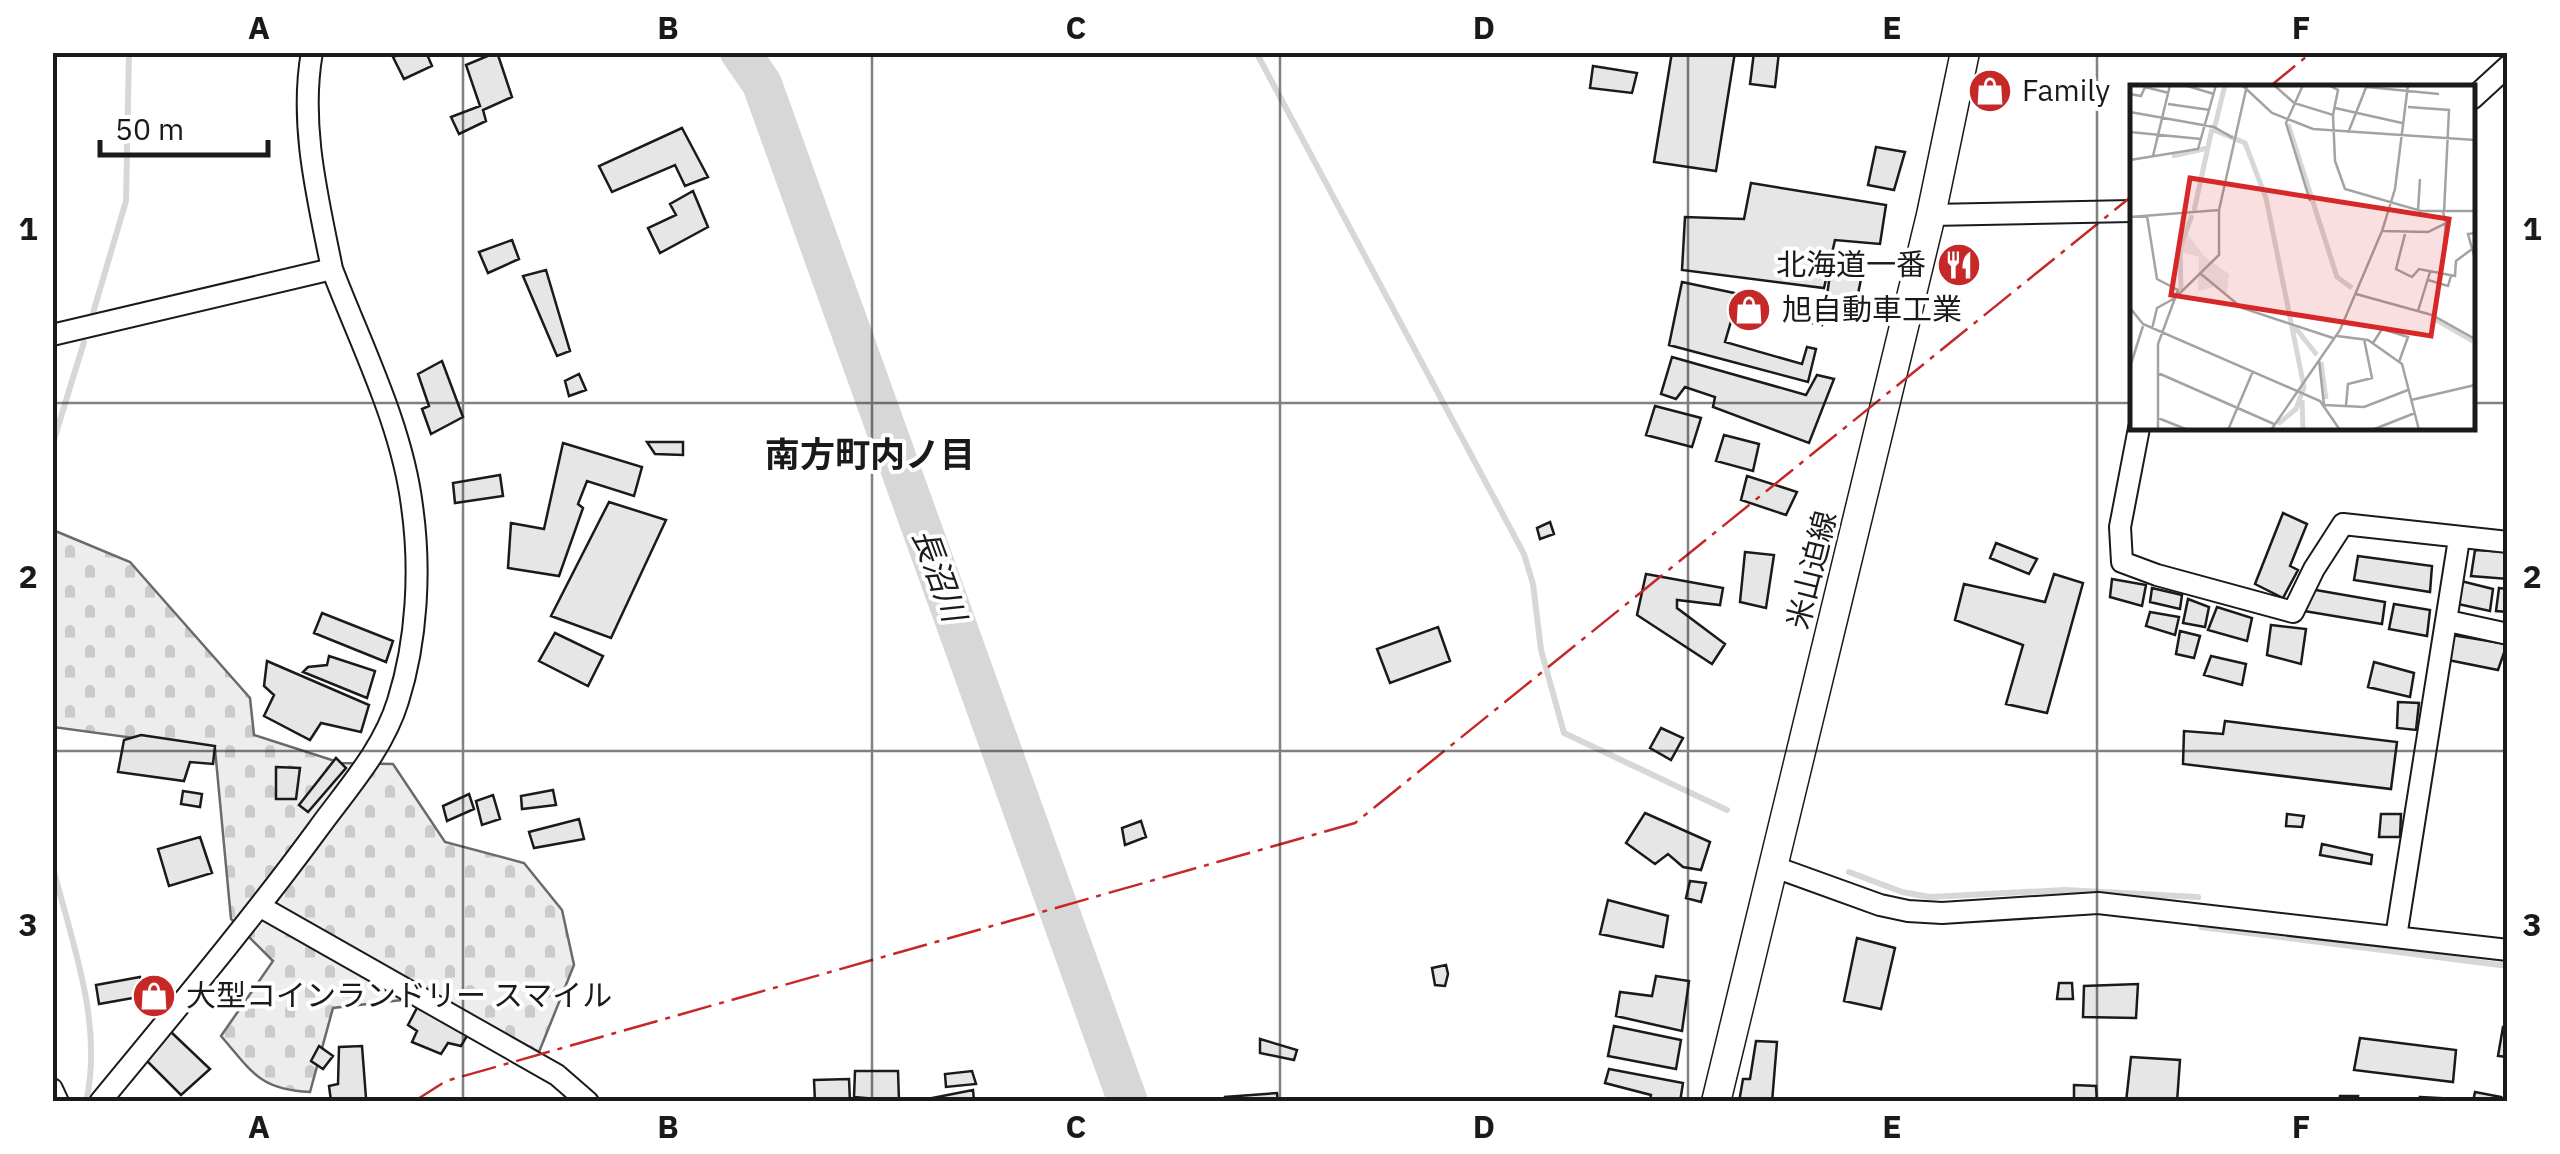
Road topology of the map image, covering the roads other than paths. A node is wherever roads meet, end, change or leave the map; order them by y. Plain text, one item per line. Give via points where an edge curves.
1 (312, 52) edge
2 (1965, 52) edge
3 (2508, 66) edge
4 (2475, 96) edge
5 (2130, 211) edge
6 (1931, 215) junction
7 (332, 270) junction
8 (52, 335) edge
9 (2139, 430) edge
10 (2459, 539) junction
11 (2508, 542) edge
12 (2448, 621) junction
13 (2508, 634) edge
14 (1774, 858) junction
15 (260, 906) junction
16 (2396, 938) junction
17 (2508, 950) edge
18 (52, 1090) edge
19 (58, 1102) edge
20 (100, 1102) edge
21 (588, 1102) edge
22 (1716, 1102) edge

1 - 7 street via 312,164
2 - 6 main road, 米山迫線
3 - 4 street
5 - 6 street
6 - 14 main road, 米山迫線
7 - 8 street
7 - 15 street via 404,469 416,546 412,622 386,730
9 - 10 street via 2120,527 2122,562 2157,575 2294,612 2343,524
10 - 11 street
10 - 12 street
12 - 13 street
12 - 16 street
14 - 16 street via 1908,911 2098,903
14 - 22 main road, 米山迫線
15 - 20 street
15 - 21 street via 558,1076
16 - 17 street
18 - 19 street

